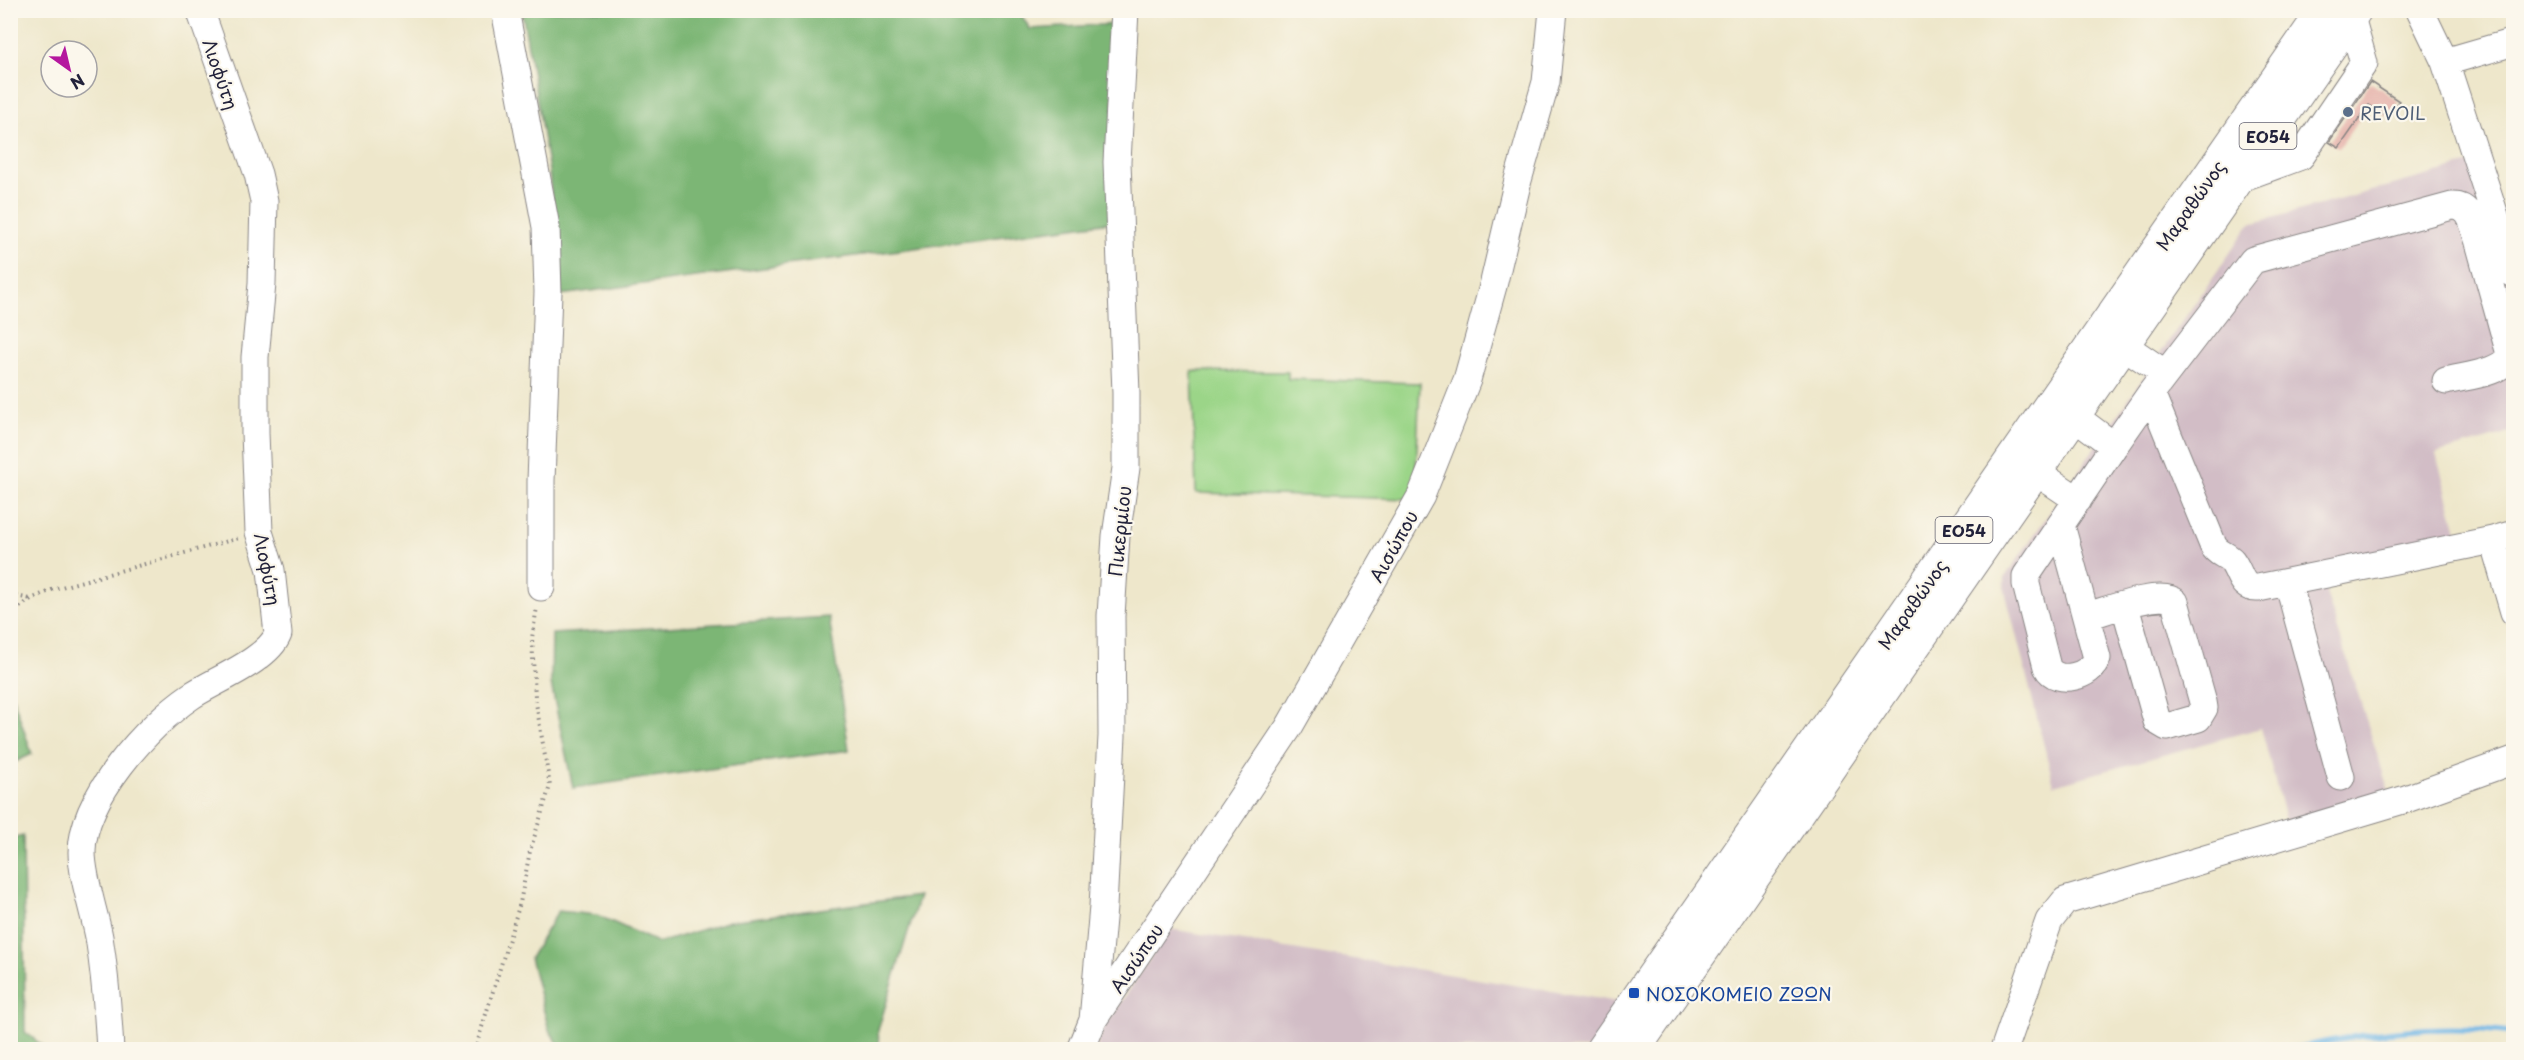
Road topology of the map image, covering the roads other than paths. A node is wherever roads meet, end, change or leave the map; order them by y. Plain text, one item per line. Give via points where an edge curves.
1 (200, 10) edge
2 (506, 10) edge
3 (1125, 10) edge
4 (1553, 10) edge
5 (2420, 10) edge
6 (2344, 13) edge
7 (2514, 42) edge
8 (2445, 62) junction
9 (2489, 236) junction
10 (2514, 274) edge
11 (2123, 345) junction
12 (2446, 381) dead end
13 (2158, 383) junction
14 (2074, 416) junction
15 (2115, 446) junction
16 (2035, 471) junction
17 (2078, 500) junction
18 (2061, 525) junction
19 (2503, 537) edge
20 (2288, 582) junction
21 (541, 587) road end
22 (2125, 606) dead end
23 (2514, 612) edge
24 (2087, 616) junction
25 (2514, 760) edge
26 (2341, 777) dead end
27 (1093, 1020) junction
28 (110, 1050) edge
29 (1082, 1050) edge
30 (1602, 1050) edge
31 (1633, 1050) edge
32 (2004, 1050) edge

1 - 28 street, Λιοφύτη via 264,201 255,433 260,532 271,570 278,625 275,641 260,656 178,705 149,732 105,787 84,831 82,854 108,1001
2 - 21 street via 546,227
3 - 27 street, Πικερμίου via 1117,162 1126,468 1116,536 1111,616 1112,736
4 - 27 street, Αισώπου via 1546,82 1493,286 1467,380 1421,496 1289,727
5 - 8 street
6 - 11 main road, Μαραθώνος / ΕΟ54 via 2238,179
6 - 30 main road, Μαραθώνος / ΕΟ54
7 - 8 street
8 - 9 street
9 - 10 street
9 - 12 street via 2510,354 2499,367
9 - 13 street via 2467,211 2452,206 2253,260
11 - 13 street
11 - 14 main road, Μαραθώνος / ΕΟ54
13 - 15 street
13 - 20 street via 2215,550 2231,560 2249,587
14 - 15 street
14 - 16 main road, Μαραθώνος / ΕΟ54
15 - 17 street
16 - 17 street
16 - 31 main road, Μαραθώνος / ΕΟ54
17 - 18 street
18 - 24 street
18 - 24 street via 2025,580 2047,667 2054,676 2087,671 2096,663 2097,652
19 - 20 street
19 - 23 street
20 - 26 street
22 - 24 street
25 - 32 street via 2406,800 2065,901 2049,921
27 - 29 street, Πικερμίου

